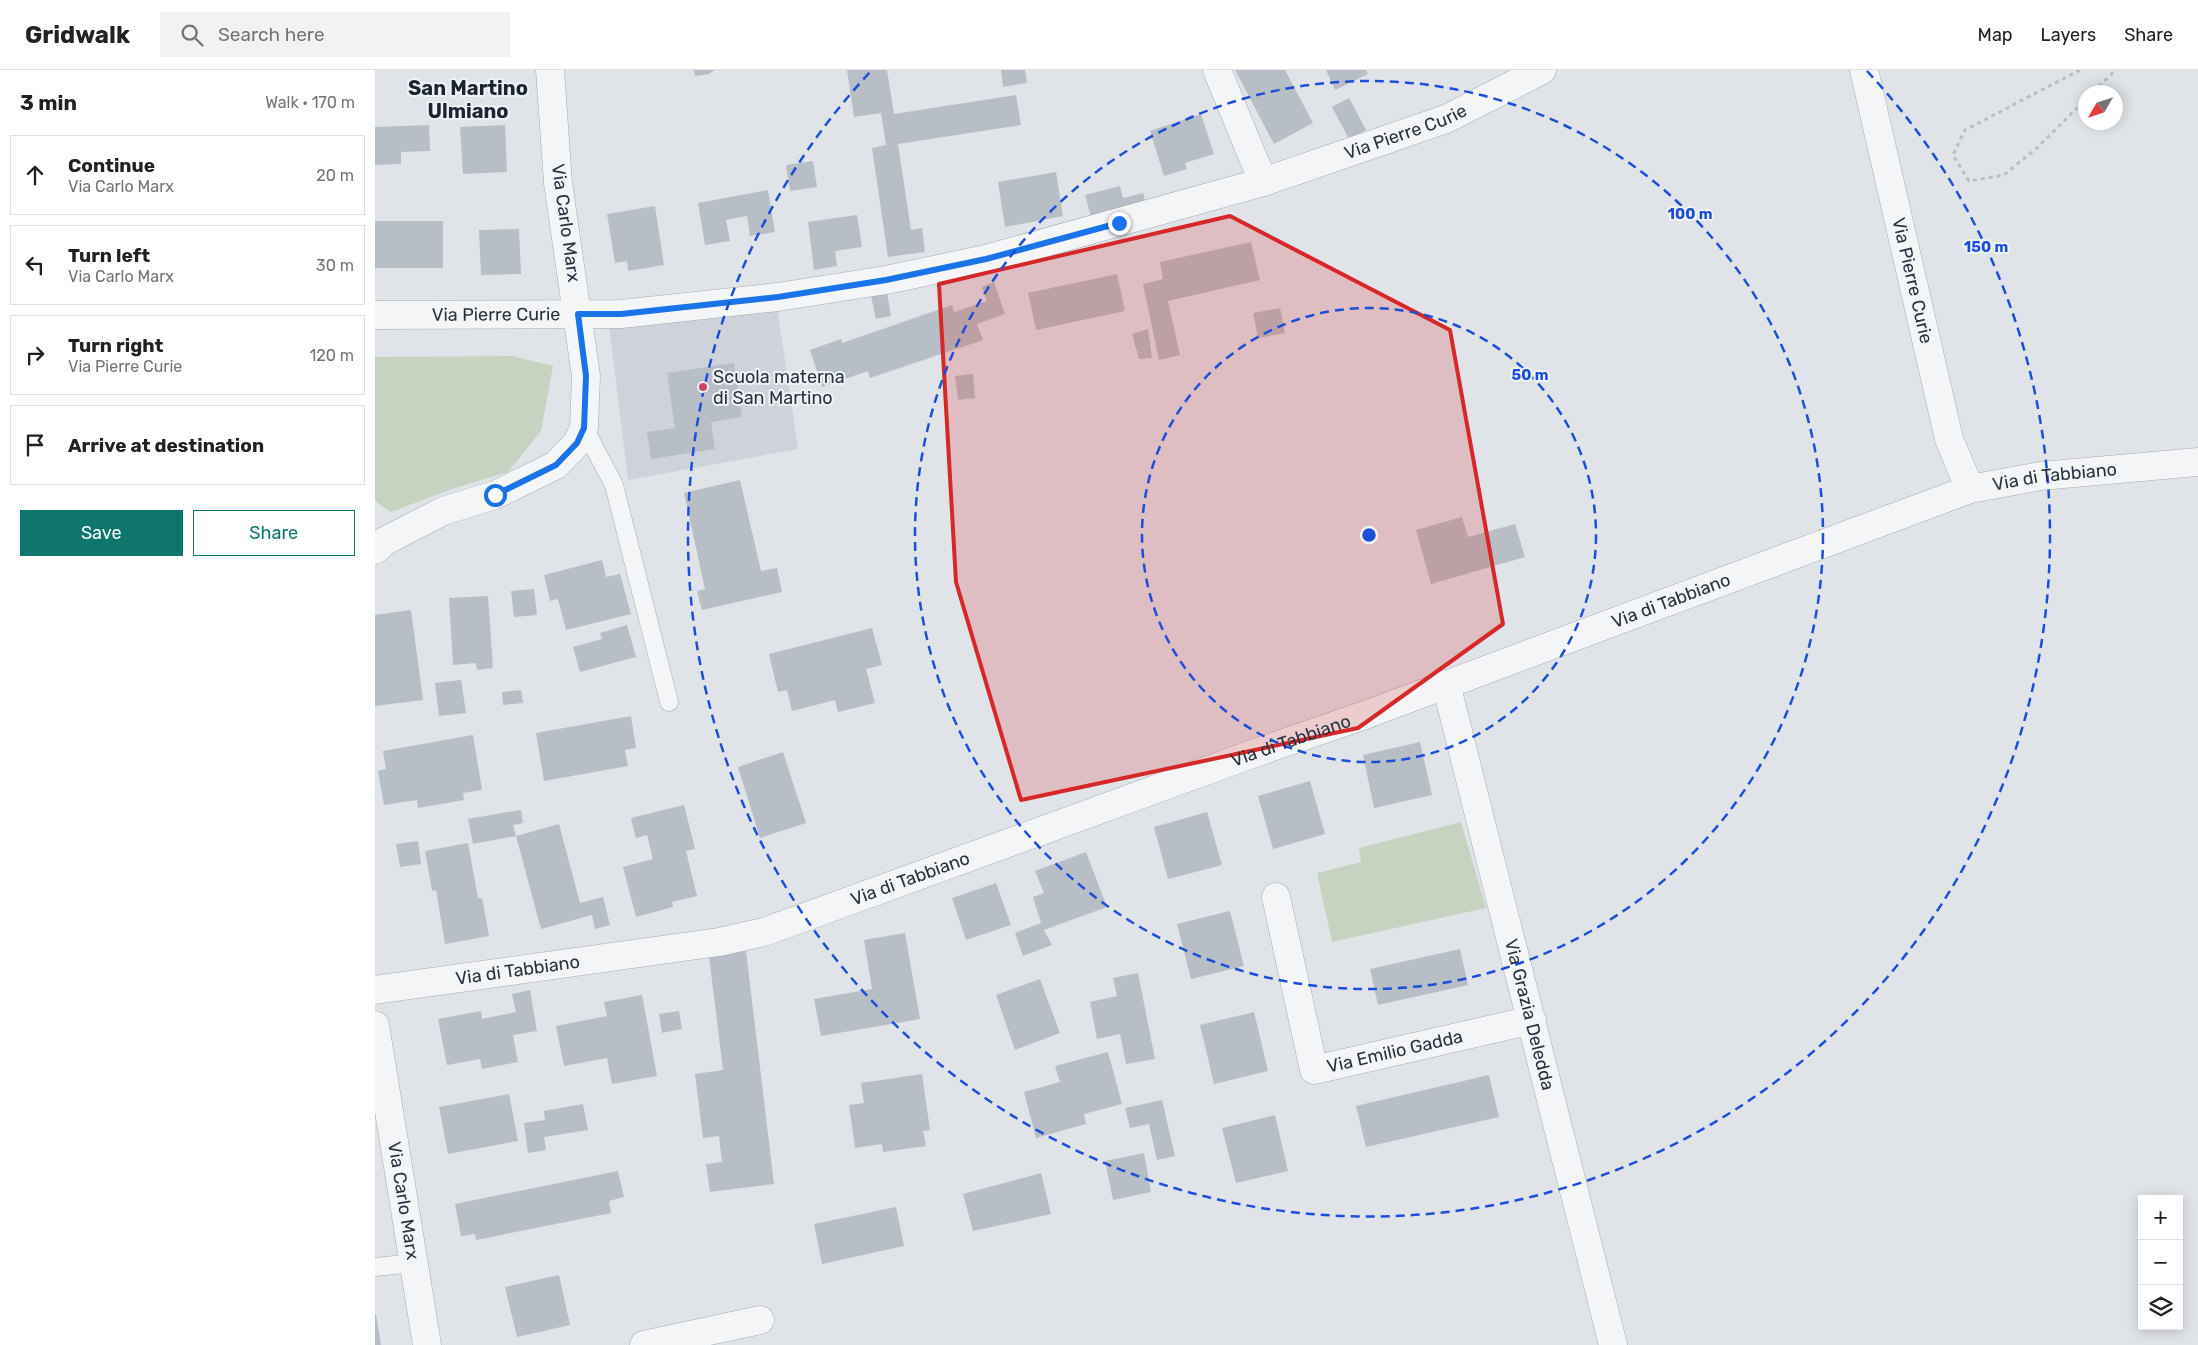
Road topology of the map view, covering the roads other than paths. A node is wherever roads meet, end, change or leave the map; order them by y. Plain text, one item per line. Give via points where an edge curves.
1 (550, 70) edge
2 (1217, 70) edge
3 (1542, 70) edge
4 (1864, 70) edge
5 (1263, 182) junction
6 (578, 314) junction
7 (375, 316) edge
8 (584, 428) junction
9 (2198, 462) edge
10 (1970, 489) junction
11 (375, 550) edge
12 (1446, 684) junction
13 (669, 702) dead end
14 (1276, 897) dead end
15 (375, 990) edge
16 (1532, 1020) junction
17 (375, 1025) edge
18 (414, 1263) junction
19 (375, 1267) edge
20 (760, 1320) dead end
21 (427, 1345) edge
22 (644, 1345) edge
23 (1613, 1345) edge

1 - 6 street, Via Carlo Marx via 558,183
2 - 5 street
3 - 5 street, Via Pierre Curie via 1445,118
4 - 10 street, Via Pierre Curie via 1949,439
5 - 6 street, Via Pierre Curie via 986,259 895,278 778,297 621,314
6 - 7 street, Via Pierre Curie
6 - 8 street, Via Carlo Marx via 586,376
8 - 11 street, Via Carlo Marx via 577,443 556,465 495,495 443,511 385,541
8 - 13 lane via 614,485
9 - 10 street, Via di Tabbiano via 2041,476
10 - 12 street, Via di Tabbiano
12 - 15 street, Via di Tabbiano via 764,932 719,942
12 - 16 street, Via Grazia Deledda
14 - 16 street, Via Emilio Gadda via 1314,1070
16 - 23 street, Via Grazia Deledda
17 - 18 street, Via Carlo Marx
18 - 19 lane
18 - 21 street, Via Carlo Marx
20 - 22 street

